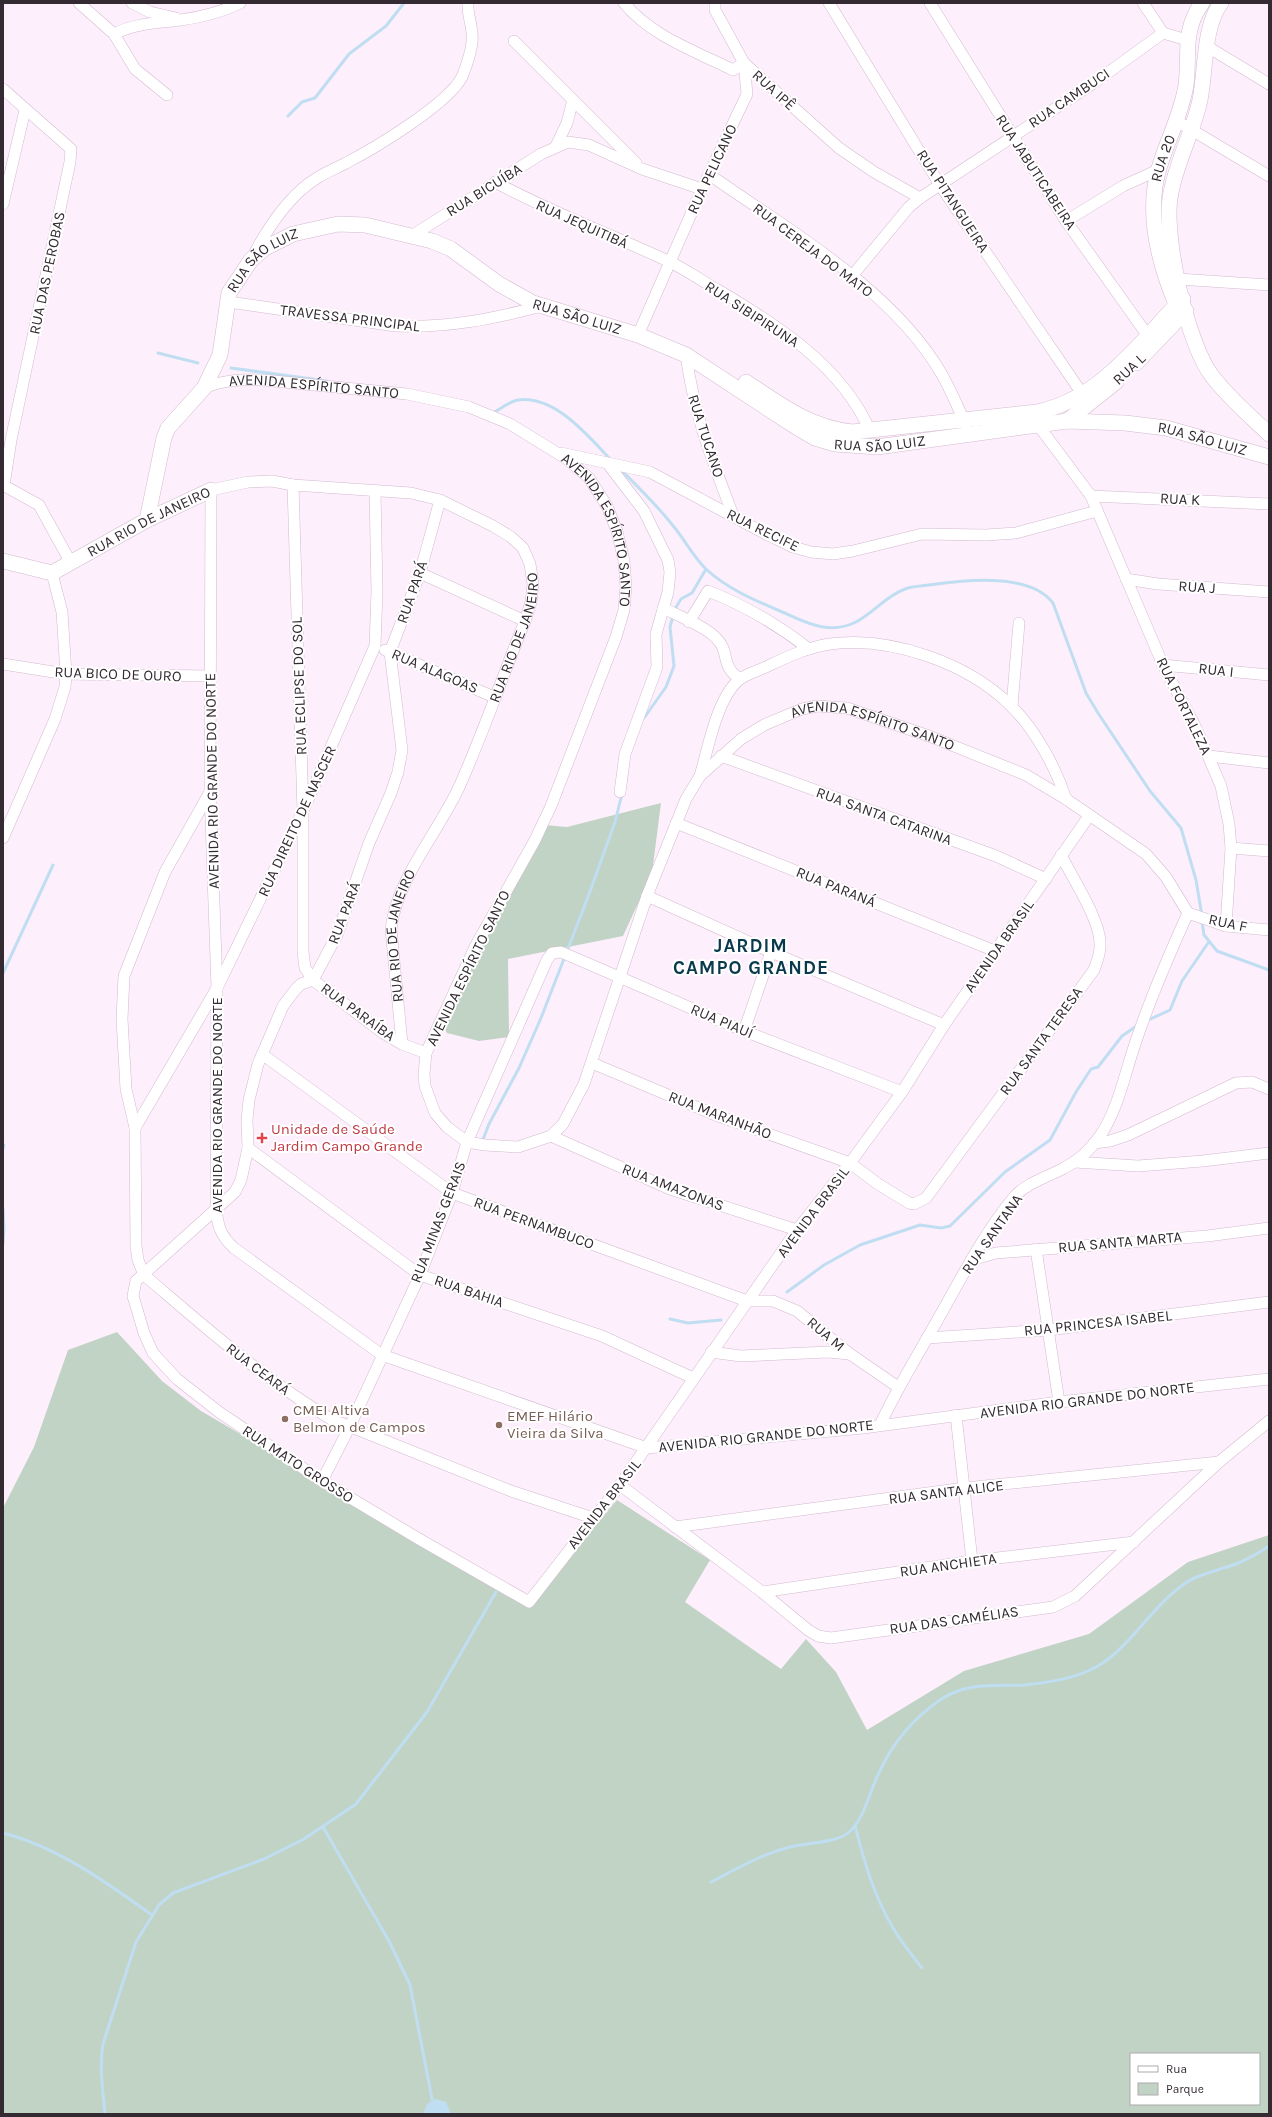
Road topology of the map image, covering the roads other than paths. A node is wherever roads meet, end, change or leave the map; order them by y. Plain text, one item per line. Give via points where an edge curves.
1 (79, 3) edge
2 (132, 3) edge
3 (240, 3) edge
4 (468, 3) edge
5 (624, 3) edge
6 (715, 3) edge
7 (829, 3) edge
8 (930, 3) edge
9 (1143, 3) edge
10 (1202, 3) edge
11 (1221, 3) edge
12 (183, 20) junction
13 (1163, 33) junction
14 (114, 34) junction
15 (1187, 40) junction
16 (514, 41) dead end
17 (1208, 47) junction
18 (744, 63) junction
19 (1269, 84) edge
20 (3, 89) edge
21 (167, 95) dead end
22 (573, 100) junction
23 (25, 110) junction
24 (1175, 120) junction
25 (1191, 129) junction
26 (1012, 137) junction
27 (556, 146) junction
28 (642, 169) junction
29 (1158, 170) junction
30 (710, 175) junction
31 (1269, 176) edge
32 (495, 182) junction
33 (940, 185) junction
34 (702, 189) junction
35 (920, 198) junction
36 (3, 204) edge
37 (1066, 221) junction
38 (413, 235) junction
39 (251, 260) junction
40 (670, 262) junction
41 (852, 276) junction
42 (1178, 279) junction
43 (1269, 285) edge
44 (229, 302) junction
45 (1182, 305) junction
46 (542, 306) junction
47 (639, 331) junction
48 (1148, 336) junction
49 (686, 355) junction
50 (204, 388) junction
51 (1084, 395) junction
52 (963, 420) junction
53 (1066, 422) junction
54 (1038, 425) junction
55 (870, 431) junction
56 (1269, 434) edge
57 (970, 435) junction
58 (7, 439) edge
59 (555, 451) junction
60 (1269, 457) edge
61 (608, 464) junction
62 (3, 485) edge
63 (293, 485) junction
64 (211, 490) junction
65 (375, 491) junction
66 (1091, 496) junction
67 (440, 500) junction
68 (1269, 504) edge
69 (1097, 511) junction
70 (733, 515) junction
71 (147, 520) junction
72 (3, 561) edge
73 (70, 563) junction
74 (52, 572) junction
75 (420, 573) junction
76 (1126, 579) junction
77 (1269, 592) edge
78 (663, 608) junction
79 (525, 621) junction
80 (689, 622) junction
81 (1019, 623) dead end
82 (375, 646) junction
83 (809, 649) junction
84 (390, 652) junction
85 (3, 664) edge
86 (1163, 665) junction
87 (66, 674) junction
88 (210, 676) junction
89 (1269, 676) edge
90 (740, 679) junction
91 (494, 696) junction
92 (1012, 706) junction
93 (721, 756) junction
94 (1209, 756) junction
95 (1269, 763) edge
96 (700, 776) junction
97 (210, 791) junction
98 (620, 792) dead end
99 (1066, 799) junction
100 (303, 811) junction
101 (1089, 816) junction
102 (676, 823) junction
103 (3, 838) edge
104 (1231, 848) junction
105 (1269, 851) edge
106 (1061, 855) junction
107 (1046, 879) junction
108 (647, 896) junction
109 (1188, 913) junction
110 (1226, 926) junction
111 (1269, 930) edge
112 (995, 951) junction
113 (771, 952) junction
114 (546, 960) joint
115 (620, 976) junction
116 (313, 980) junction
117 (217, 988) junction
118 (944, 1025) junction
119 (744, 1031) junction
120 (402, 1044) junction
121 (426, 1053) junction
122 (262, 1054) junction
123 (592, 1063) junction
124 (1269, 1089) edge
125 (902, 1092) junction
126 (135, 1128) junction
127 (551, 1136) junction
128 (467, 1142) junction
129 (1094, 1143) junction
130 (248, 1148) junction
131 (1269, 1153) edge
132 (1075, 1162) junction
133 (850, 1163) junction
134 (452, 1193) junction
135 (909, 1203) joint
136 (216, 1210) junction
137 (1269, 1228) edge
138 (797, 1230) junction
139 (1036, 1249) junction
140 (971, 1260) junction
141 (144, 1275) junction
142 (420, 1275) junction
143 (747, 1301) junction
144 (1269, 1302) edge
145 (1048, 1330) junction
146 (927, 1338) junction
147 (711, 1352) junction
148 (850, 1354) junction
149 (382, 1355) junction
150 (694, 1378) junction
151 (1269, 1379) edge
152 (898, 1387) junction
153 (1060, 1402) junction
154 (956, 1415) junction
155 (1269, 1421) edge
156 (880, 1425) junction
157 (350, 1426) junction
158 (647, 1448) junction
159 (1219, 1462) junction
160 (322, 1481) junction
161 (620, 1485) junction
162 (965, 1488) junction
163 (593, 1518) junction
164 (675, 1527) junction
165 (1134, 1542) junction
166 (972, 1560) junction
167 (762, 1592) junction
168 (529, 1602) joint

1 - 14 street
2 - 12 street via 150,12
3 - 12 street via 228,9
4 - 39 street via 467,13 472,41 461,78 451,92 377,146 316,178 300,191 263,236
5 - 18 street, RUA IPÊ via 634,15 660,34 733,70
6 - 18 street, RUA PELICANO via 715,10
7 - 33 street, RUA PITANGUEIRA
8 - 26 street, RUA JABUTICABEIRA
9 - 13 street
10 - 15 street, RUA 20 via 1192,21
11 - 17 street, RUA 20 via 1210,23
12 - 14 street via 133,26
13 - 15 street
13 - 26 street, RUA CAMBUCI
14 - 21 street via 135,69
15 - 24 street, RUA 20 via 1186,85
16 - 22 street
17 - 19 street
17 - 25 street, RUA 20 via 1200,100
18 - 30 street, RUA PELICANO via 747,94
18 - 35 street, RUA IPÊ via 839,148 874,172
20 - 23 street, RUA DAS PEROBAS
22 - 27 street via 567,123
22 - 28 street
23 - 36 street
23 - 58 street, RUA DAS PEROBAS via 71,149
24 - 25 street
24 - 29 street, RUA 20
25 - 31 street
25 - 42 street, RUA 20 via 1174,177 1169,206 1169,228
26 - 33 street, RUA CAMBUCI
26 - 37 street, RUA JABUTICABEIRA
27 - 28 street via 568,142 589,145
27 - 32 street, RUA BICUÍBA
28 - 34 street
29 - 37 street via 1123,186
29 - 45 street, RUA 20 via 1153,220 1164,270
30 - 34 street, RUA PELICANO
30 - 41 street, RUA CEREJA DO MATO
32 - 38 street, RUA BICUÍBA
32 - 40 street, RUA JEQUITIBÁ via 568,219
33 - 35 street, RUA CAMBUCI
33 - 51 street, RUA PITANGUEIRA
34 - 40 street, RUA PELICANO
35 - 41 street, RUA CAMBUCI
37 - 48 street, RUA JABUTICABEIRA
38 - 39 street, RUA SÃO LUIZ via 365,225 338,224 277,240
38 - 46 street, RUA SÃO LUIZ via 451,249 499,284
39 - 44 street, RUA SÃO LUIZ via 229,293
40 - 47 street, RUA PELICANO
40 - 55 street, RUA SIBIPIRUNA via 755,312 806,348 847,393 866,420
41 - 52 street, RUA CEREJA DO MATO via 895,315 926,352 941,373
42 - 43 street
42 - 45 street, RUA 20
44 - 46 street, TRAVESSA PRINCIPAL via 396,326 422,327 452,326 493,319
44 - 50 street, RUA SÃO LUIZ via 220,354
45 - 48 street, RUA SÃO LUIZ
45 - 53 street, RUA L via 1123,376
45 - 56 street, RUA 20 via 1200,357 1211,375
46 - 47 street, RUA SÃO LUIZ
47 - 49 street, RUA SÃO LUIZ
47 - 55 street, RUA SÃO LUIZ via 675,339 702,353 806,419 831,430
48 - 51 street, RUA SÃO LUIZ via 1106,378
49 - 57 street, RUA SÃO LUIZ via 793,425 815,438 835,444 877,447
49 - 70 street, RUA TUCANO via 689,382 699,424
50 - 59 street, AVENIDA ESPÍRITO SANTO via 220,382 241,379 263,380 407,394 442,400 510,424
50 - 71 street, AVENIDA ESPÍRITO SANTO via 168,428
51 - 52 street, RUA SÃO LUIZ via 1066,404 1037,412
52 - 55 street, RUA SÃO LUIZ
52 - 57 street, RUA CEREJA DO MATO
53 - 54 street, RUA SÃO LUIZ
53 - 60 street, RUA SÃO LUIZ via 1125,423 1166,428
54 - 57 street, RUA SÃO LUIZ
54 - 66 street
58 - 62 street, RUA DAS PEROBAS
59 - 61 street, RUA RECIFE
59 - 121 street, AVENIDA ESPÍRITO SANTO via 589,478 606,506 617,532 624,561 624,610 551,806 535,840 475,947
61 - 70 street, RUA RECIFE via 630,466 650,472
61 - 78 street via 644,511 668,560 668,592
62 - 73 street via 39,505
63 - 64 street, RUA RIO DE JANEIRO via 272,481 248,482
63 - 65 street, RUA RIO DE JANEIRO
63 - 100 street, RUA ECLIPSE DO SOL
64 - 71 street, RUA RIO DE JANEIRO
64 - 88 street, AVENIDA RIO GRANDE DO NORTE
65 - 67 street, RUA RIO DE JANEIRO via 411,492
65 - 82 street, RUA DIREITO DE NASCER via 378,591
66 - 68 street, RUA K
66 - 69 street, RUA FORTALEZA
67 - 75 street, RUA PARÁ
67 - 79 street, RUA RIO DE JANEIRO via 493,526 523,548 530,564 532,584 531,602
69 - 70 street, RUA RECIFE via 1016,534 911,535 882,545 833,554 794,547
69 - 76 street, RUA FORTALEZA
71 - 73 street, RUA RIO DE JANEIRO
72 - 74 street
73 - 74 street, RUA RIO DE JANEIRO
74 - 87 street via 62,612
75 - 79 street
75 - 84 street, RUA PARÁ
76 - 77 street, RUA J via 1158,584
76 - 86 street, RUA FORTALEZA
78 - 80 street
78 - 98 street via 656,634 656,668 626,754
79 - 91 street, RUA RIO DE JANEIRO
80 - 83 street via 708,591 736,602 791,634
80 - 90 street via 717,638 728,668
81 - 92 street
82 - 84 street, RUA ALAGOAS
82 - 100 street, RUA DIREITO DE NASCER
83 - 90 street
83 - 92 street via 830,644 867,643 908,651 962,670 988,686
84 - 91 street, RUA ALAGOAS
84 - 116 street, RUA PARÁ via 402,750 398,772 369,844 338,935
85 - 87 street, RUA BICO DE OURO
86 - 89 street, RUA I
86 - 94 street, RUA FORTALEZA
87 - 88 street, RUA BICO DE OURO
87 - 103 street via 65,687 55,719
88 - 97 street, AVENIDA RIO GRANDE DO NORTE
90 - 96 street via 729,691 721,707
91 - 120 street, RUA RIO DE JANEIRO via 447,812 403,888 394,911 392,929
92 - 99 street via 1049,758
93 - 96 street, AVENIDA ESPÍRITO SANTO
93 - 99 street, AVENIDA ESPÍRITO SANTO via 741,739 783,716 817,706 847,708 929,736 1026,775
93 - 107 street, RUA SANTA CATARINA via 996,856
94 - 95 street
94 - 104 street, RUA FORTALEZA via 1221,786
96 - 102 street, AVENIDA ESPÍRITO SANTO via 686,799
97 - 117 street, AVENIDA RIO GRANDE DO NORTE
97 - 126 street via 165,872 124,976 122,1019 126,1089
99 - 101 street, AVENIDA ESPÍRITO SANTO
100 - 116 street, RUA ECLIPSE DO SOL via 303,952 305,968
100 - 117 street, RUA DIREITO DE NASCER
101 - 106 street, AVENIDA BRASIL
101 - 109 street, AVENIDA ESPÍRITO SANTO via 1146,854 1166,877
102 - 108 street, AVENIDA ESPÍRITO SANTO
102 - 112 street, RUA PARANÁ
104 - 105 street
104 - 110 street, RUA FORTALEZA
106 - 107 street, AVENIDA BRASIL
106 - 135 street, RUA SANTA TERESA via 1097,927 1100,943 1094,970 926,1198 914,1204
107 - 112 street, AVENIDA BRASIL
108 - 113 street
108 - 115 street, AVENIDA ESPÍRITO SANTO
109 - 110 street, RUA F
109 - 129 street, RUA SANTANA via 1166,962 1137,1039 1115,1107 1108,1124
110 - 111 street, RUA F
112 - 118 street, AVENIDA BRASIL
113 - 118 street
113 - 119 street
114 - 115 street, RUA PIAUÍ via 555,951 561,952
114 - 128 street, RUA MINAS GERAIS
115 - 119 street, RUA PIAUÍ
115 - 123 street, AVENIDA ESPÍRITO SANTO
116 - 120 street, RUA PARAÍBA via 367,1022
116 - 122 street via 301,984 291,995
117 - 126 street, RUA DIREITO DE NASCER
117 - 136 street, AVENIDA RIO GRANDE DO NORTE
118 - 125 street, AVENIDA BRASIL
119 - 125 street, RUA PIAUÍ
120 - 121 street, RUA PARAÍBA
121 - 128 street, AVENIDA ESPÍRITO SANTO via 425,1086 435,1113 447,1127
122 - 130 street via 249,1100
122 - 134 street, RUA PERNAMBUCO
123 - 127 street, AVENIDA ESPÍRITO SANTO via 563,1124
123 - 133 street, RUA MARANHÃO via 713,1114
124 - 129 street via 1252,1082 1236,1083 1128,1135
125 - 133 street, AVENIDA BRASIL
126 - 141 street via 136,1246
127 - 128 street, AVENIDA ESPÍRITO SANTO via 518,1147 485,1146
127 - 138 street, RUA AMAZONAS via 670,1189
128 - 134 street, RUA MINAS GERAIS
129 - 132 street, RUA SANTANA
130 - 136 street via 235,1192
130 - 142 street, RUA BAHIA
131 - 132 street via 1203,1162 1138,1166
132 - 140 street, RUA SANTANA via 1024,1188 1006,1208
133 - 135 street, RUA MARANHÃO
133 - 138 street, AVENIDA BRASIL
134 - 142 street, RUA MINAS GERAIS
134 - 143 street, RUA PERNAMBUCO
136 - 141 street
136 - 149 street, AVENIDA RIO GRANDE DO NORTE via 218,1227 223,1238 234,1248
137 - 139 street, RUA SANTA MARTA via 1208,1236
138 - 143 street, AVENIDA BRASIL
139 - 140 street, RUA SANTA MARTA via 996,1253
139 - 145 street
140 - 146 street, RUA SANTANA
141 - 157 street, RUA CEARÁ via 240,1356 288,1392 331,1419
141 - 160 street, RUA MATO GROSSO via 136,1281 133,1296 153,1353 177,1379 219,1412
142 - 149 street, RUA MINAS GERAIS
142 - 150 street, RUA BAHIA via 602,1336
143 - 147 street, AVENIDA BRASIL
143 - 148 street, RUA M via 773,1301 797,1311
144 - 145 street, RUA PRINCESA ISABEL
145 - 146 street, RUA PRINCESA ISABEL
145 - 153 street
146 - 152 street, RUA SANTANA
147 - 148 street via 741,1356 828,1352
147 - 150 street, AVENIDA BRASIL
148 - 152 street, RUA M
149 - 157 street, RUA MINAS GERAIS
149 - 158 street, AVENIDA RIO GRANDE DO NORTE
150 - 158 street, AVENIDA BRASIL
151 - 153 street, AVENIDA RIO GRANDE DO NORTE
152 - 156 street, RUA SANTANA
153 - 154 street, AVENIDA RIO GRANDE DO NORTE
154 - 156 street, AVENIDA RIO GRANDE DO NORTE
154 - 162 street
155 - 159 street, RUA DAS CAMÉLIAS
156 - 158 street, AVENIDA RIO GRANDE DO NORTE
157 - 160 street, RUA MINAS GERAIS
157 - 163 street, RUA CEARÁ via 511,1491
158 - 161 street, AVENIDA BRASIL
159 - 162 street, RUA SANTA ALICE
159 - 165 street, RUA DAS CAMÉLIAS
160 - 168 street, RUA MATO GROSSO
161 - 163 street, AVENIDA BRASIL
161 - 164 street, RUA DAS CAMÉLIAS
162 - 164 street, RUA SANTA ALICE
162 - 166 street
163 - 168 street, AVENIDA BRASIL
164 - 167 street, RUA DAS CAMÉLIAS
165 - 166 street, RUA ANCHIETA
165 - 167 street, RUA DAS CAMÉLIAS via 1075,1596 1060,1605 831,1638 818,1636 808,1630
166 - 167 street, RUA ANCHIETA

